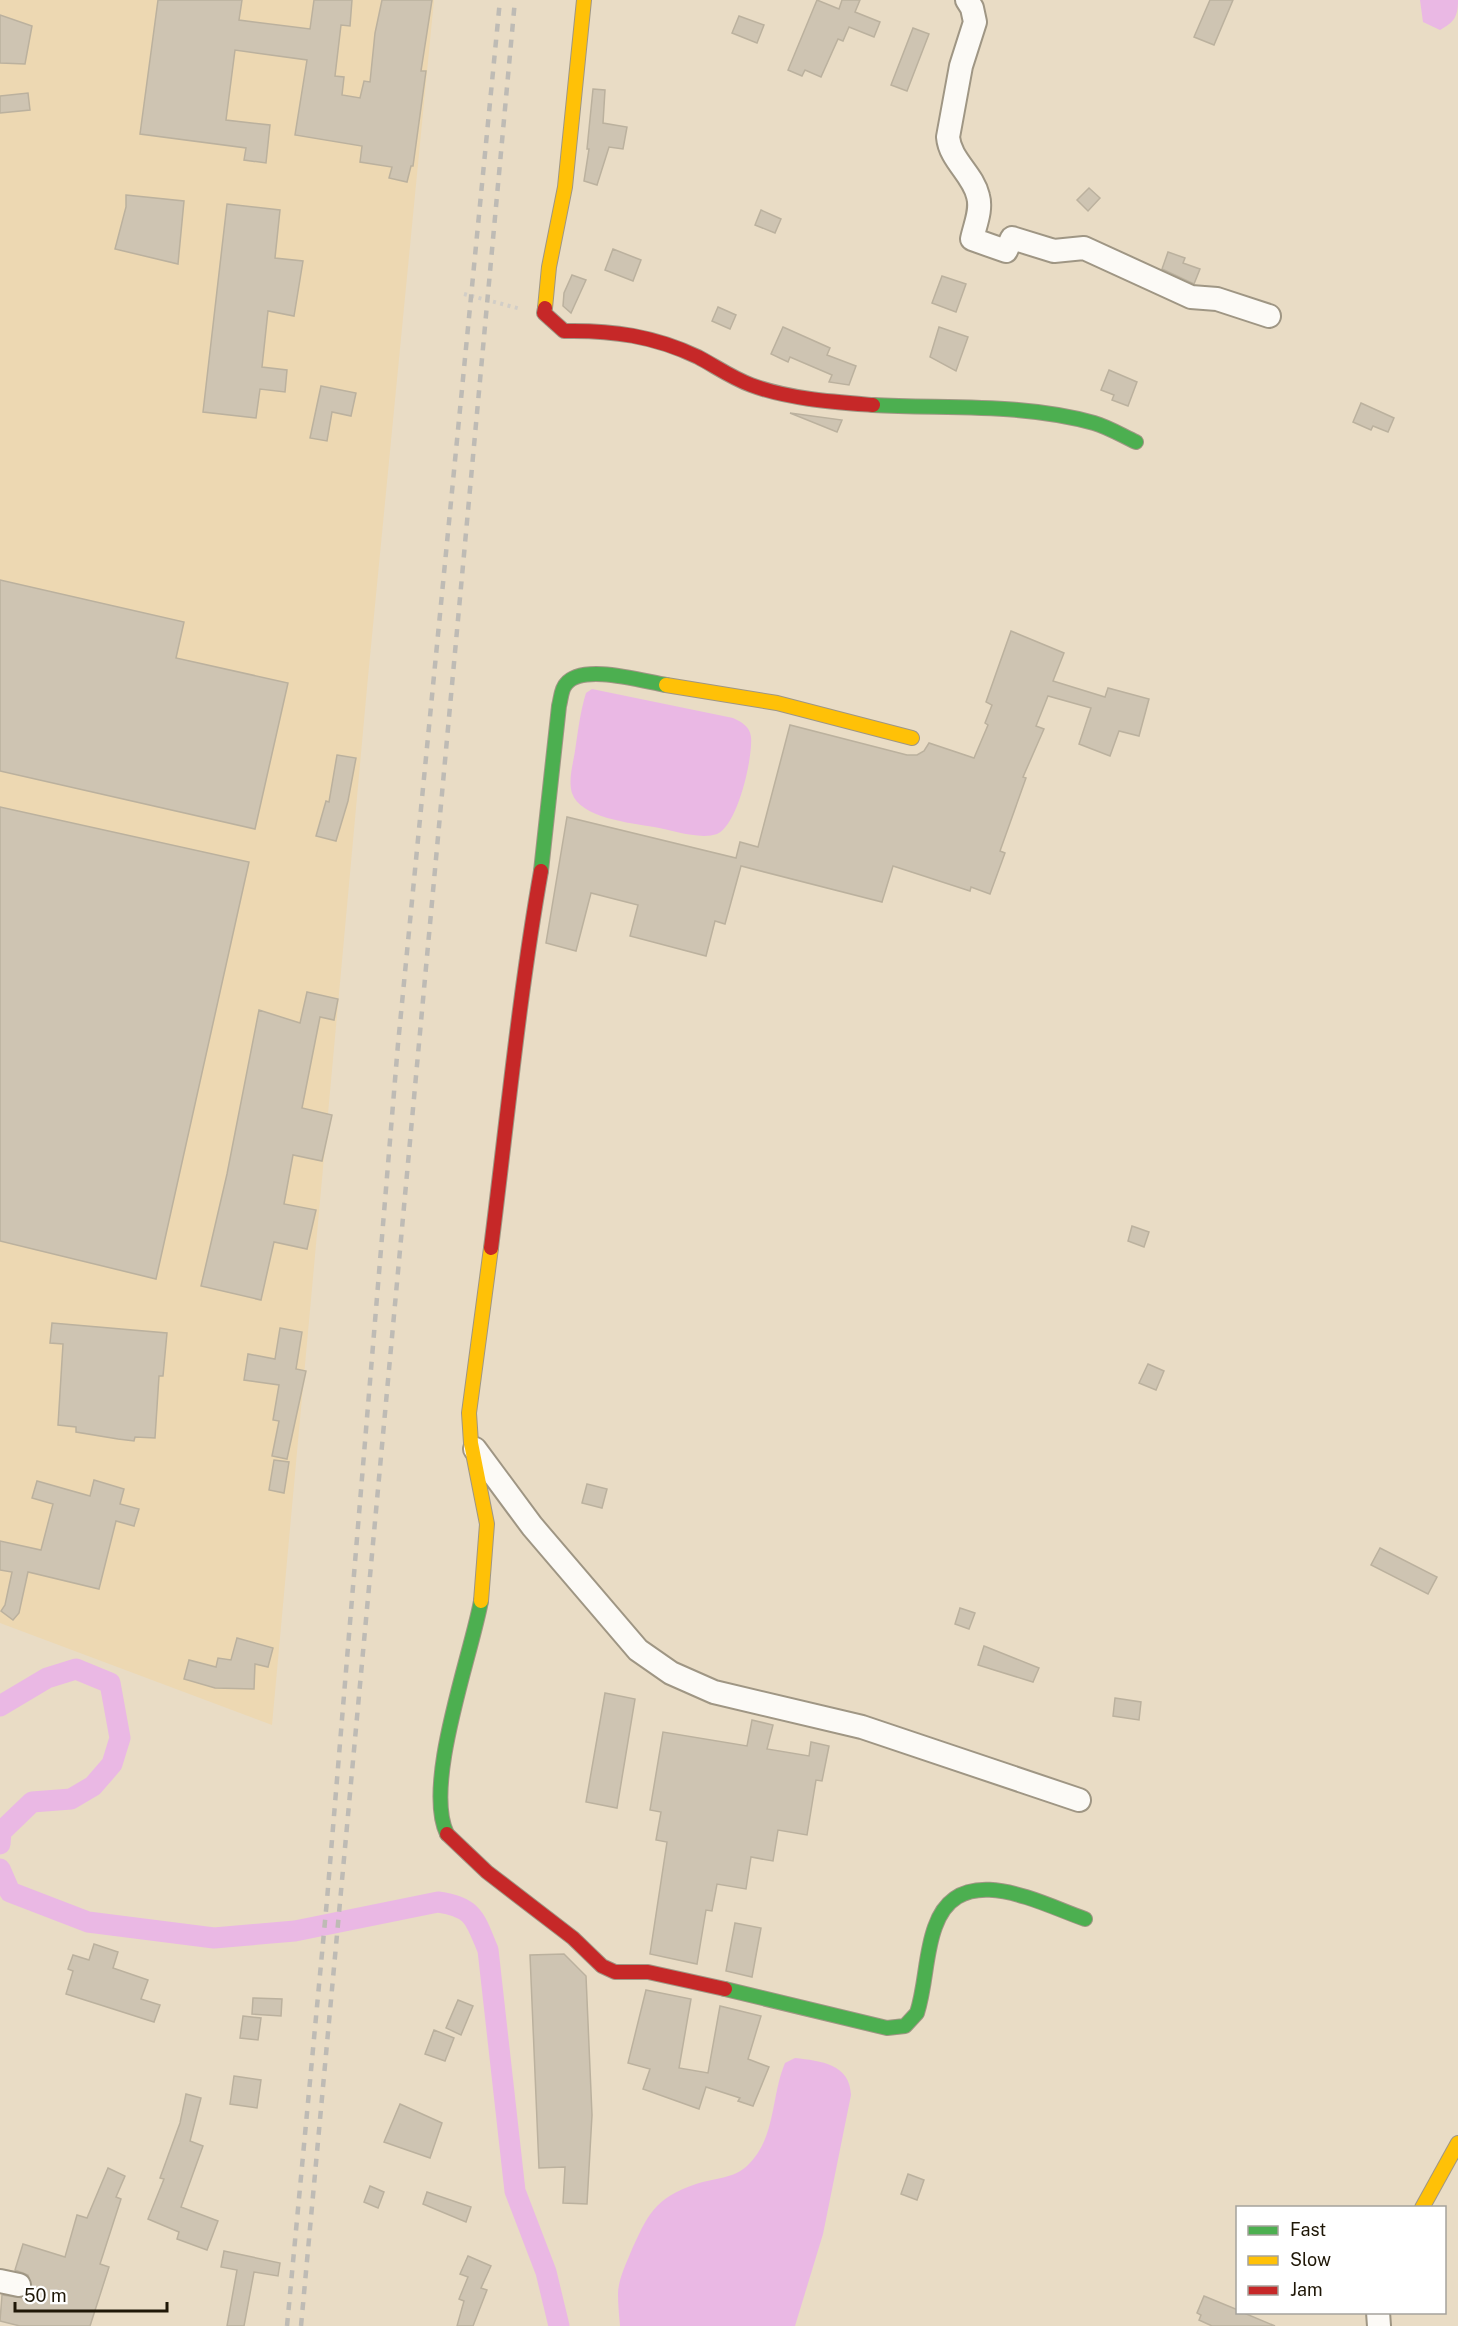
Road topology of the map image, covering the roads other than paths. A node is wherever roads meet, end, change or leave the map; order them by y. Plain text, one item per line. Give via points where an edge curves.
1 (584, 0) edge
2 (967, 0) edge
3 (1269, 316) dead end
4 (1136, 442) dead end
5 (912, 738) dead end
6 (471, 1443) junction
7 (1079, 1800) dead end
8 (1085, 1918) dead end
9 (1458, 2143) edge
10 (1423, 2206) edge

1 - 4 street via 566,187 544,313 564,331 604,330 649,337 751,385 788,394 847,403 930,408 986,406 1038,413 1095,423
2 - 3 street via 975,22 961,66 948,137 949,147 979,197 972,239 1006,251 1012,238 1054,251 1084,248 1191,297 1217,299
5 - 6 street via 777,703 593,673 575,675 564,686 543,860 526,949 469,1413
6 - 7 street via 532,1527 624,1634 639,1650 671,1672 714,1692 862,1727
6 - 8 street via 487,1524 483,1592 452,1710 441,1821 450,1839 602,1966 615,1972 676,1977 897,2028 908,2026 917,2016 938,1916 963,1891 991,1888
9 - 10 street

